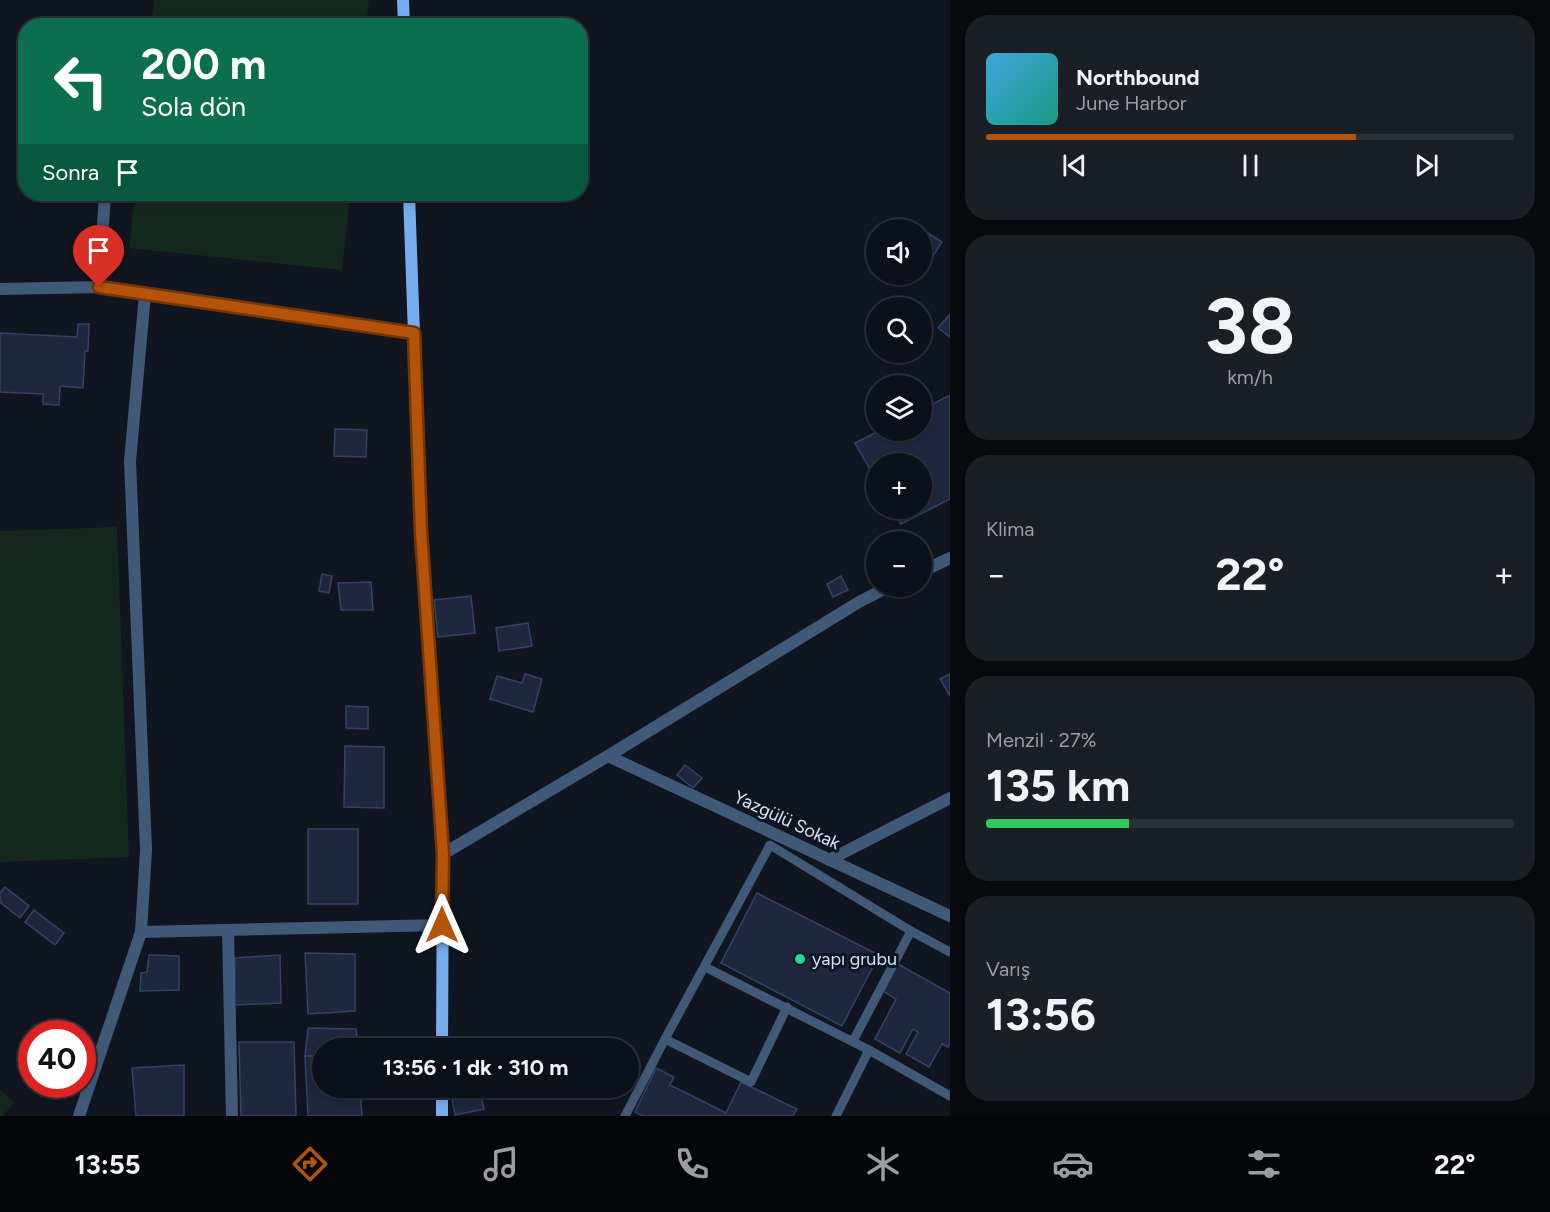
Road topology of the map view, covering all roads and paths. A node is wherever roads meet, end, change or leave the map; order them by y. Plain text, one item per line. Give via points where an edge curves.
1 (403, 0) edge
2 (404, 18) edge
3 (105, 201) edge
4 (410, 201) edge
5 (99, 287) junction
6 (0, 288) edge
7 (145, 294) junction
8 (414, 333) junction
9 (950, 558) edge
10 (932, 567) edge
11 (869, 597) edge
12 (608, 756) junction
13 (950, 798) edge
14 (443, 854) junction
15 (829, 860) junction
16 (950, 916) edge
17 (442, 925) junction
18 (228, 930) junction
19 (910, 931) junction
20 (141, 932) junction
21 (950, 952) edge
22 (705, 967) junction
23 (787, 1007) junction
24 (442, 1038) edge
25 (665, 1040) junction
26 (853, 1041) junction
27 (870, 1050) junction
28 (950, 1096) edge
29 (442, 1098) edge
30 (79, 1116) edge
31 (232, 1116) edge
32 (442, 1116) edge
33 (626, 1116) edge
34 (836, 1116) edge

1 - 2 street
3 - 5 street
4 - 8 street
5 - 6 street
5 - 7 street
7 - 8 street
7 - 20 street via 130,460 146,850
8 - 14 street via 421,532
9 - 10 street
11 - 12 street
12 - 14 street
12 - 15 street, Yazgülü Sokak
13 - 15 street
14 - 17 street
15 - 16 street, Yazgülü Sokak
17 - 18 street
17 - 24 street
18 - 20 street
18 - 31 street
19 - 21 lane
19 - 22 lane via 770,845
19 - 26 lane
20 - 30 street
22 - 23 lane
22 - 25 lane
23 - 25 lane via 751,1082
23 - 26 lane
25 - 33 lane
26 - 27 lane
27 - 28 lane
27 - 34 lane
29 - 32 street

